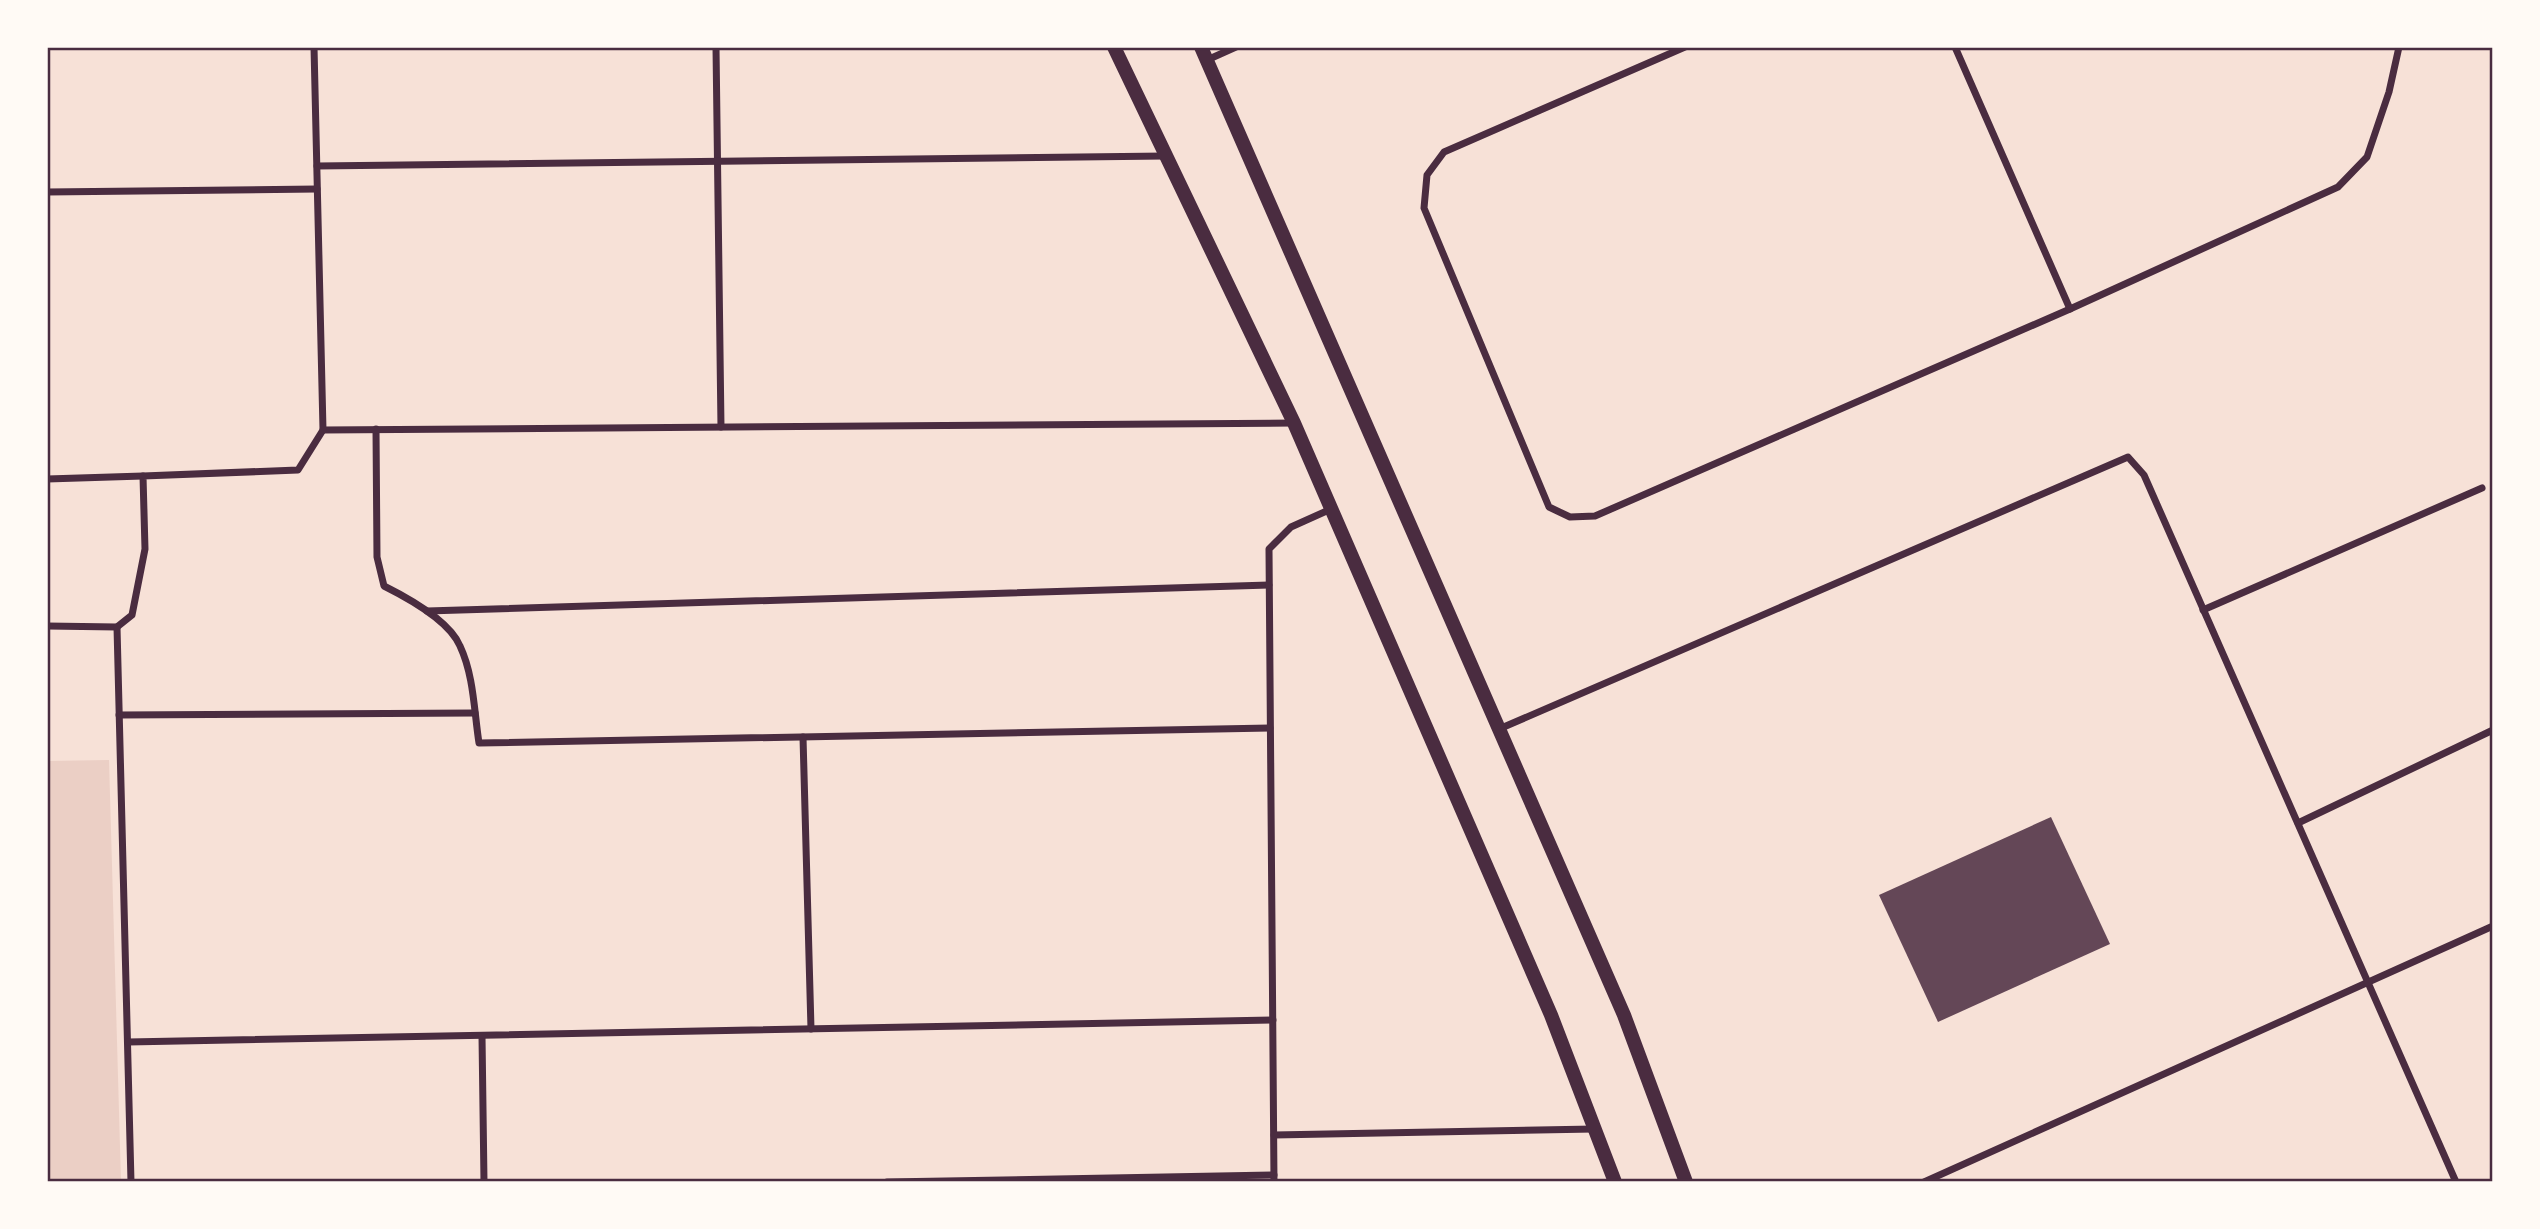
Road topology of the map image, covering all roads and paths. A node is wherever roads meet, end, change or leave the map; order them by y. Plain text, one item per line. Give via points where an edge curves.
1 (314, 47) edge
2 (716, 47) edge
3 (1114, 47) edge
4 (1236, 47) edge
5 (1685, 47) edge
6 (1955, 47) edge
7 (2399, 47) edge
8 (1204, 54) edge
9 (1166, 156) junction
10 (717, 161) junction
11 (317, 166) junction
12 (317, 189) junction
13 (47, 192) edge
14 (2070, 309) junction
15 (1294, 423) junction
16 (721, 427) junction
17 (376, 429) junction
18 (323, 430) junction
19 (143, 476) junction
20 (47, 479) edge
21 (2482, 488) dead end
22 (1331, 509) junction
23 (1269, 585) junction
24 (2203, 610) junction
25 (426, 611) junction
26 (47, 626) edge
27 (117, 627) junction
28 (475, 713) junction
29 (119, 715) junction
30 (1270, 728) junction
31 (1499, 729) junction
32 (2493, 730) edge
33 (803, 737) junction
34 (2298, 823) junction
35 (2493, 926) edge
36 (2368, 981) junction
37 (1273, 1020) junction
38 (811, 1029) junction
39 (482, 1036) junction
40 (128, 1042) junction
41 (1595, 1129) junction
42 (1274, 1135) junction
43 (1274, 1178) edge
44 (131, 1182) edge
45 (484, 1182) edge
46 (887, 1182) edge
47 (1615, 1182) edge
48 (1686, 1182) edge
49 (1924, 1182) edge
50 (2456, 1182) edge

1 - 11 street
2 - 10 street
3 - 9 main road
4 - 8 street
5 - 14 street via 1444,152 1427,175 1424,208 1549,507 1570,517 1595,516
6 - 14 street
7 - 14 street via 2367,157 2338,187
8 - 31 main road
9 - 10 street
9 - 15 main road
10 - 11 street
10 - 16 street
11 - 12 street
12 - 13 street
12 - 18 street
15 - 16 street
15 - 22 main road
16 - 17 street
17 - 18 street
17 - 25 street via 377,557 384,586
18 - 19 street via 298,470
19 - 20 street
19 - 27 street via 145,549 132,615
21 - 24 street
22 - 23 street via 1292,527 1269,548
22 - 41 main road via 1551,1015
23 - 25 street
23 - 30 street
24 - 31 street via 2144,475 2128,457
24 - 34 street
25 - 28 street via 460,644
26 - 27 street
27 - 29 street
28 - 29 street
28 - 33 street via 479,743
29 - 40 street
30 - 33 street
30 - 37 street
31 - 48 main road via 1624,1015
32 - 34 street
33 - 38 street
34 - 36 street
35 - 36 street
36 - 49 street
36 - 50 street
37 - 38 street
37 - 42 street
38 - 39 street
39 - 40 street
39 - 45 street
40 - 44 street
41 - 42 street
41 - 47 main road
42 - 43 street
43 - 46 street

